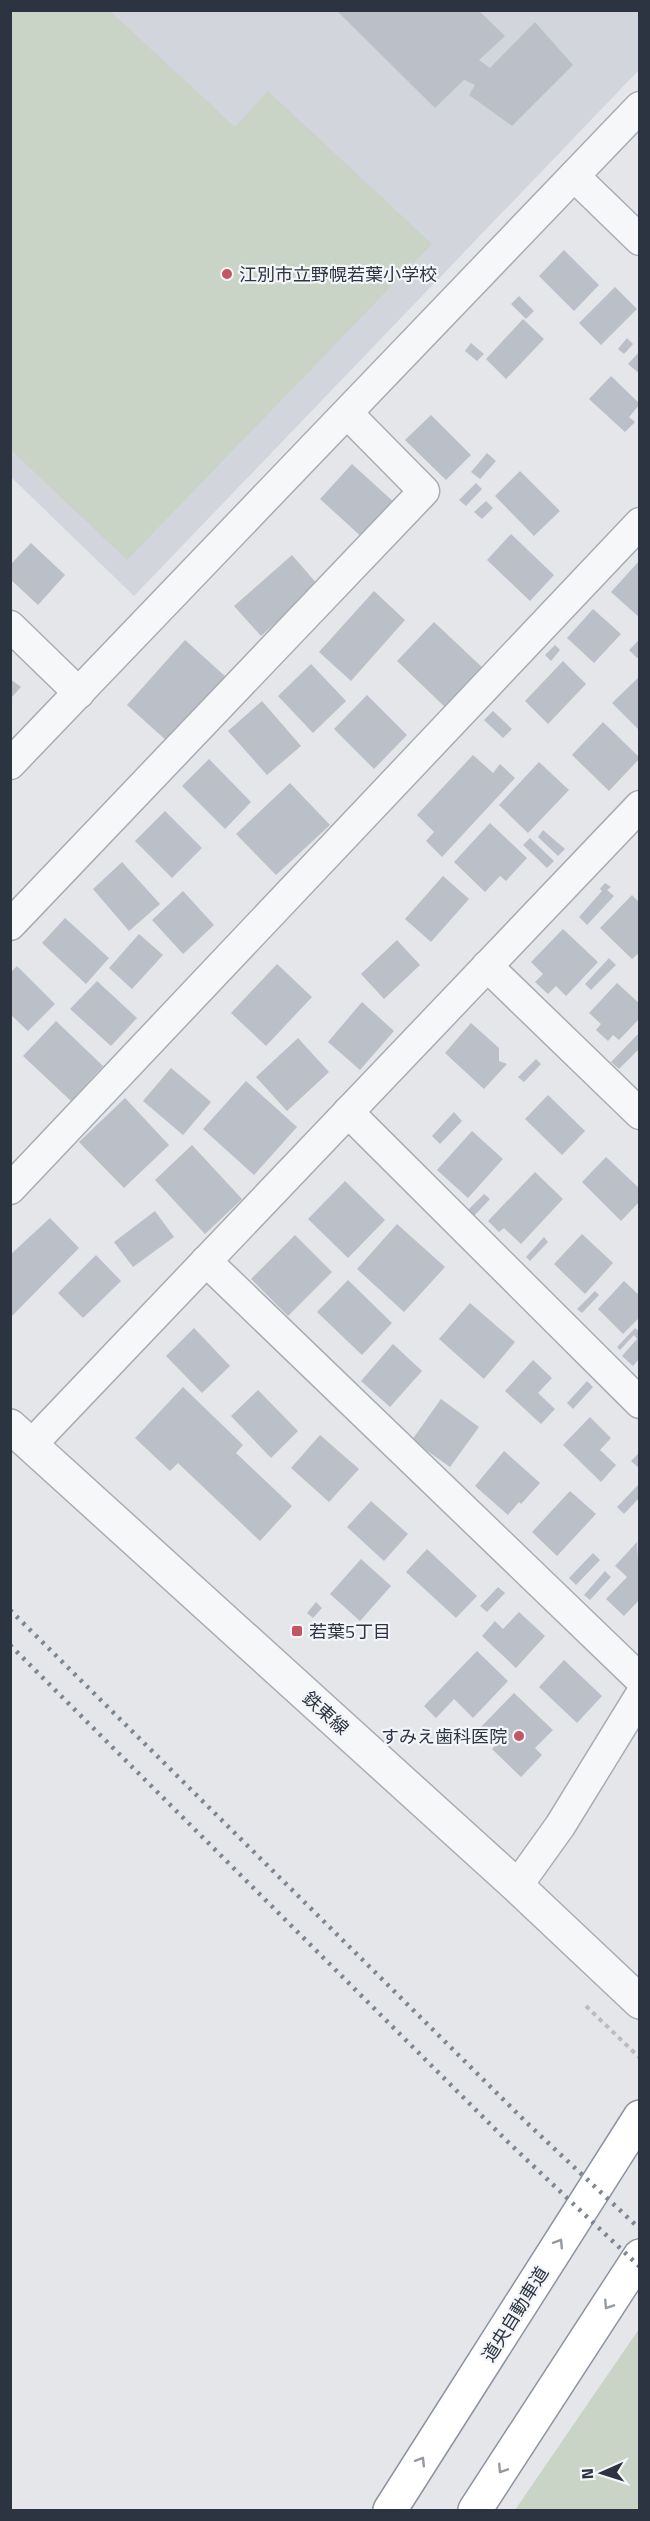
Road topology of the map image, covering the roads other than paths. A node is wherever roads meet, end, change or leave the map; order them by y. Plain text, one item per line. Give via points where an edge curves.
1 (639, 107) edge
2 (574, 176) junction
3 (639, 240) edge
4 (347, 413) junction
5 (639, 523) edge
6 (10, 626) edge
7 (79, 693) junction
8 (10, 764) edge
9 (634, 824) edge
10 (10, 925) edge
11 (487, 966) junction
12 (348, 1112) junction
13 (639, 1114) edge
14 (10, 1189) edge
15 (206, 1261) junction
16 (639, 1403) edge
17 (21, 1436) edge
18 (639, 1679) edge
19 (639, 1696) edge
20 (517, 1886) junction
21 (639, 2002) edge
22 (639, 2117) edge
23 (639, 2256) edge
24 (390, 2511) edge
25 (476, 2511) edge

1 - 2 street
2 - 3 street
2 - 4 street
4 - 7 street
4 - 10 street via 424,490
5 - 14 street
6 - 7 street
7 - 8 street
9 - 11 street
11 - 12 street
11 - 13 street
12 - 15 street
12 - 16 street
15 - 17 street
15 - 18 street
17 - 20 street, 鉄東線
19 - 20 street via 560,1826
20 - 21 street, 鉄東線
24 -> 22 highway, 道央自動車道
23 -> 25 highway

